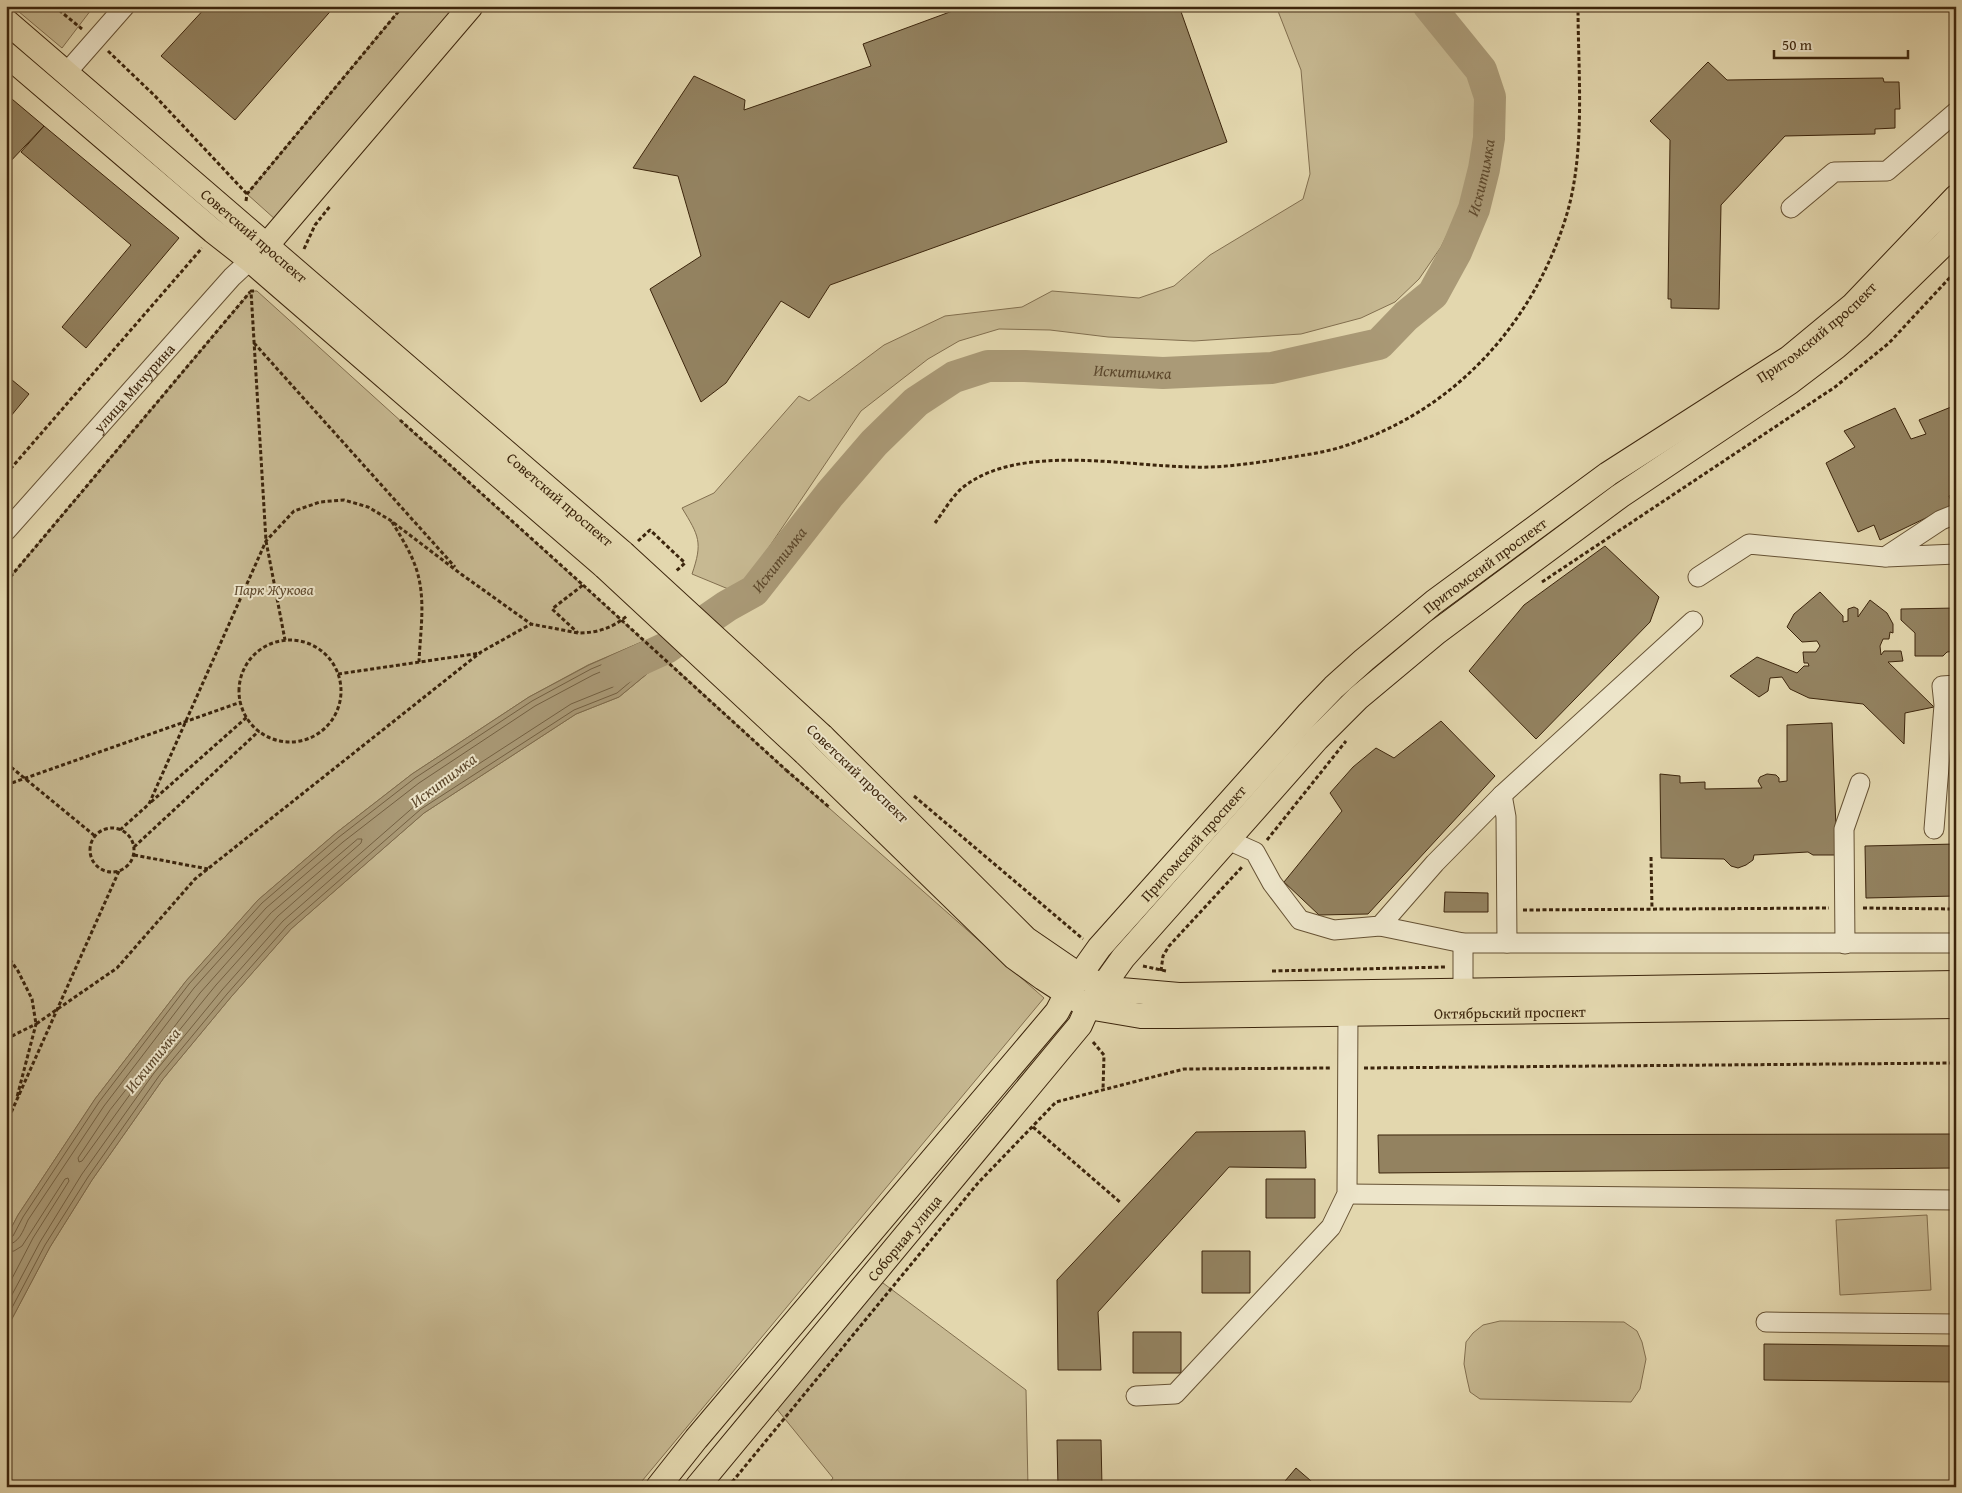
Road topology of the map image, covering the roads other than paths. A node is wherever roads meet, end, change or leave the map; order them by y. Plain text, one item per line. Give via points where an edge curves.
1 (125, 6) edge
2 (471, 6) edge
3 (6, 21) edge
4 (6, 54) edge
5 (68, 72) junction
6 (1956, 112) edge
7 (1956, 197) edge
8 (1791, 208) dead end
9 (1956, 230) edge
10 (258, 253) junction
11 (1956, 514) edge
12 (6, 531) edge
13 (1956, 554) edge
14 (621, 555) junction
15 (1885, 557) junction
16 (1698, 577) dead end
17 (1693, 621) dead end
18 (1956, 685) edge
19 (1860, 783) dead end
20 (1502, 795) junction
21 (1934, 829) dead end
22 (1228, 840) junction
23 (1380, 926) junction
24 (1507, 942) junction
25 (1463, 943) junction
26 (1956, 943) edge
27 (1845, 944) junction
28 (1956, 983) edge
29 (1074, 985) junction
30 (1104, 986) junction
31 (1464, 990) junction
32 (1956, 1006) edge
33 (1088, 1007) junction
34 (1348, 1014) junction
35 (1347, 1194) junction
36 (1956, 1200) edge
37 (860, 1245) junction
38 (883, 1261) junction
39 (1766, 1322) dead end
40 (1956, 1324) edge
41 (1136, 1396) dead end
42 (658, 1487) edge
43 (697, 1487) edge

1 - 5 street
2 - 10 main road
3 - 5 main road, Советский проспект
4 - 10 main road, Советский проспект via 213,231
5 - 10 main road, Советский проспект
6 - 8 street via 1887,171 1834,172
7 - 29 main road, Притомский проспект via 1853,305 1789,358 1608,474 1434,602 1364,660 1334,687 1247,782 1099,948
9 - 22 main road, Притомский проспект via 1858,328 1828,353 1620,496 1437,632 1371,687 1317,739
10 - 12 street, улица Мичурина via 232,277
10 - 14 main road, Советский проспект via 292,267
11 - 15 street
13 - 15 street
14 - 29 main road, Советский проспект, bridge via 822,736 1026,939 1054,956
14 - 29 main road, Советский проспект, bridge via 805,753 1014,957
15 - 16 street via 1749,544
17 - 20 street
18 - 21 street via 1942,686 1944,705
19 - 27 street via 1844,829
20 - 23 street via 1435,863
20 - 24 street via 1506,817
22 - 23 street via 1255,852 1272,883 1300,920 1334,930
22 - 30 main road, Притомский проспект via 1123,958
23 - 25 street
24 - 25 street
24 - 27 street
25 - 31 street
26 - 27 street
28 - 31 main road, Октябрьский проспект
29 - 30 main road, Советский проспект
29 - 33 main road, Октябрьский проспект
29 - 37 main road, Соборная улица via 1057,1012
30 - 31 main road, Октябрьский проспект via 1179,995
30 - 33 main road, Соборная улица
32 - 34 main road, Октябрьский проспект
33 - 34 main road, Октябрьский проспект via 1141,1016
33 - 38 main road, Соборная улица via 1080,1025
34 - 35 street
35 - 36 street
35 - 41 street via 1330,1227 1175,1394
37 - 38 street
37 - 42 main road, Соборная улица
38 - 43 main road, Соборная улица
39 - 40 street

